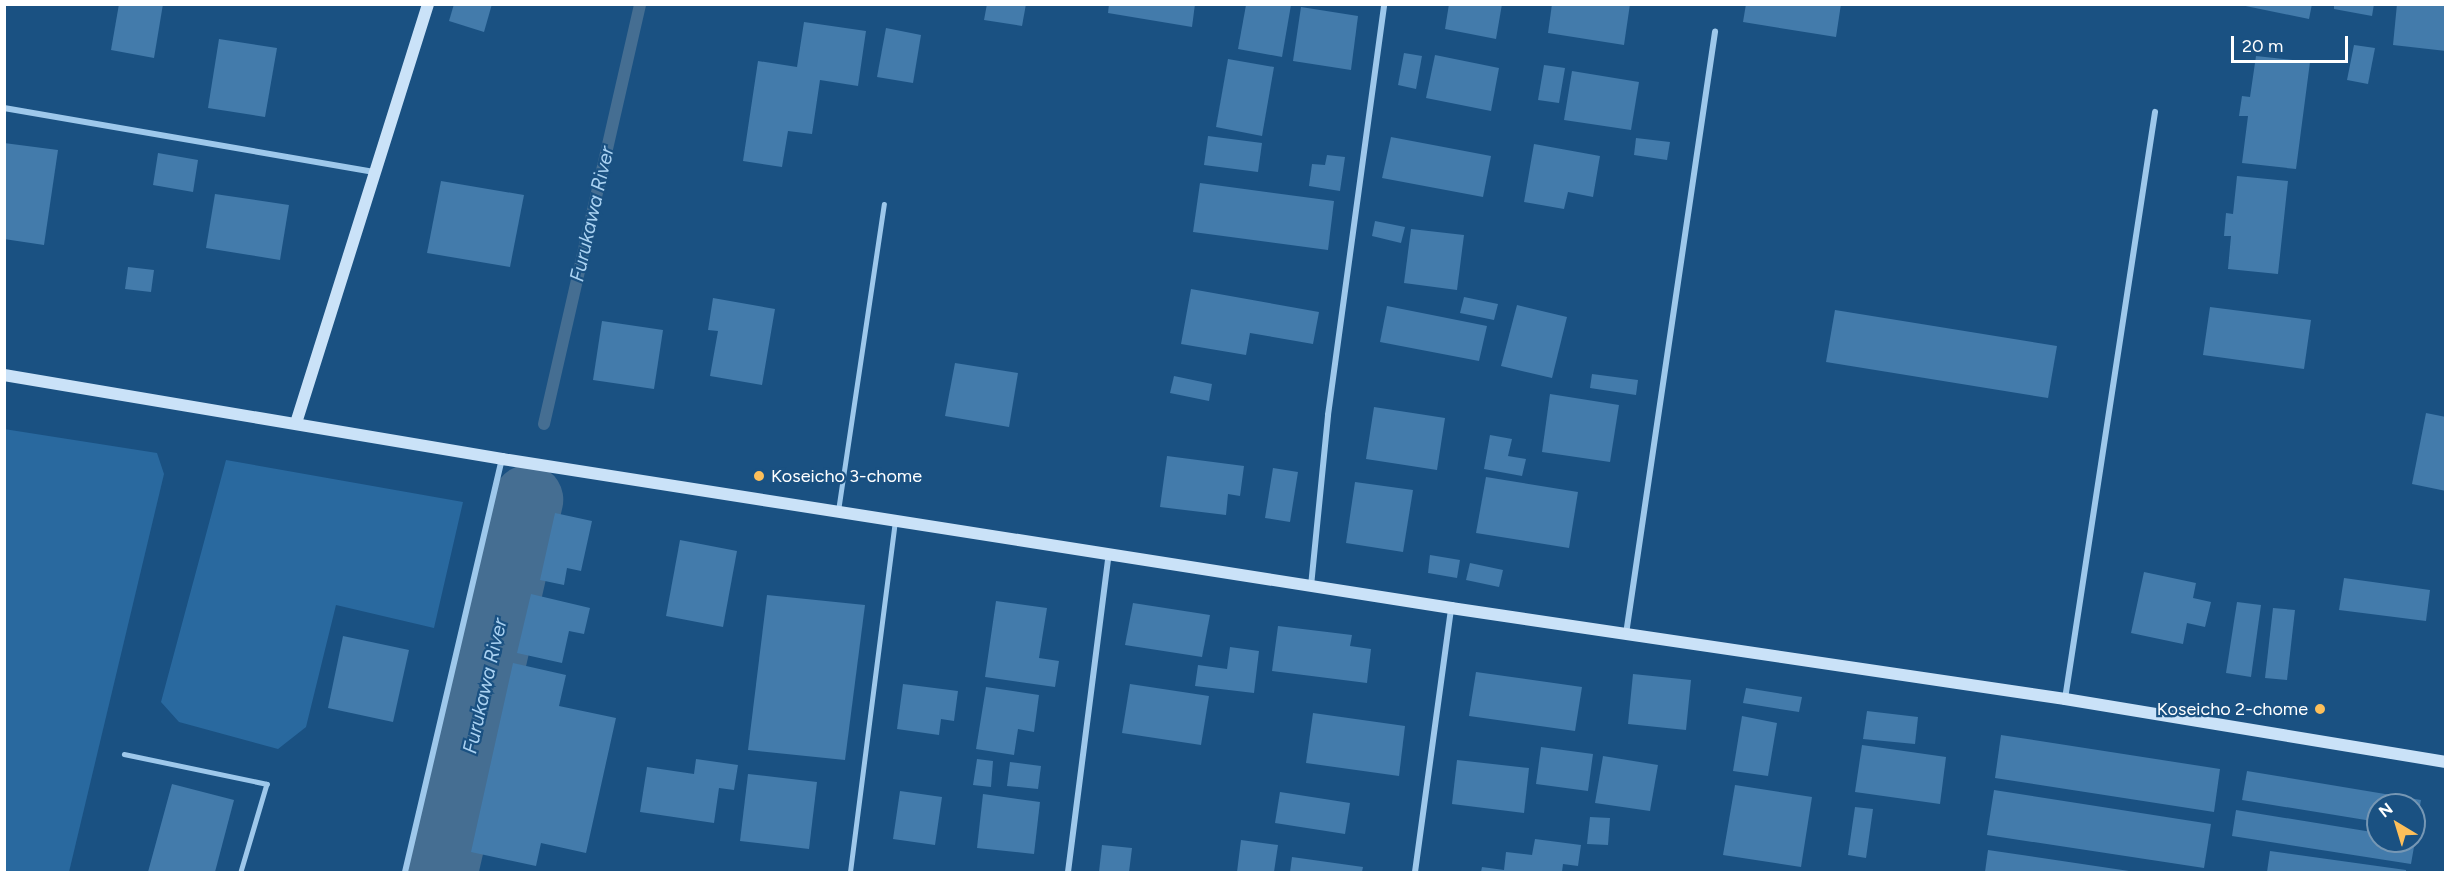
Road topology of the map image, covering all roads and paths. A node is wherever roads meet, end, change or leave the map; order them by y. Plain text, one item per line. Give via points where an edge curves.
1 (428, 4) edge
2 (1384, 4) edge
3 (1715, 32) dead end
4 (4, 108) edge
5 (2155, 112) dead end
6 (377, 172) junction
7 (884, 204) dead end
8 (4, 375) edge
9 (296, 423) junction
10 (502, 459) junction
11 (838, 511) junction
12 (895, 520) junction
13 (1109, 554) junction
14 (1311, 586) junction
15 (1451, 608) junction
16 (1626, 634) junction
17 (2065, 699) junction
18 (124, 754) dead end
19 (2445, 762) edge
20 (241, 873) edge
21 (405, 873) edge
22 (850, 873) edge
23 (1068, 873) edge
24 (1414, 873) edge

1 - 6 street
2 - 14 street via 1328,415
3 - 16 street
4 - 6 street
5 - 17 street
6 - 9 street
7 - 11 lane
8 - 9 street
9 - 10 street
10 - 11 street
10 - 21 street
11 - 12 street
12 - 13 street
12 - 22 lane
13 - 14 street
13 - 23 street
14 - 15 street
15 - 16 street
15 - 24 street
16 - 17 street
17 - 19 street
18 - 20 lane via 267,784

